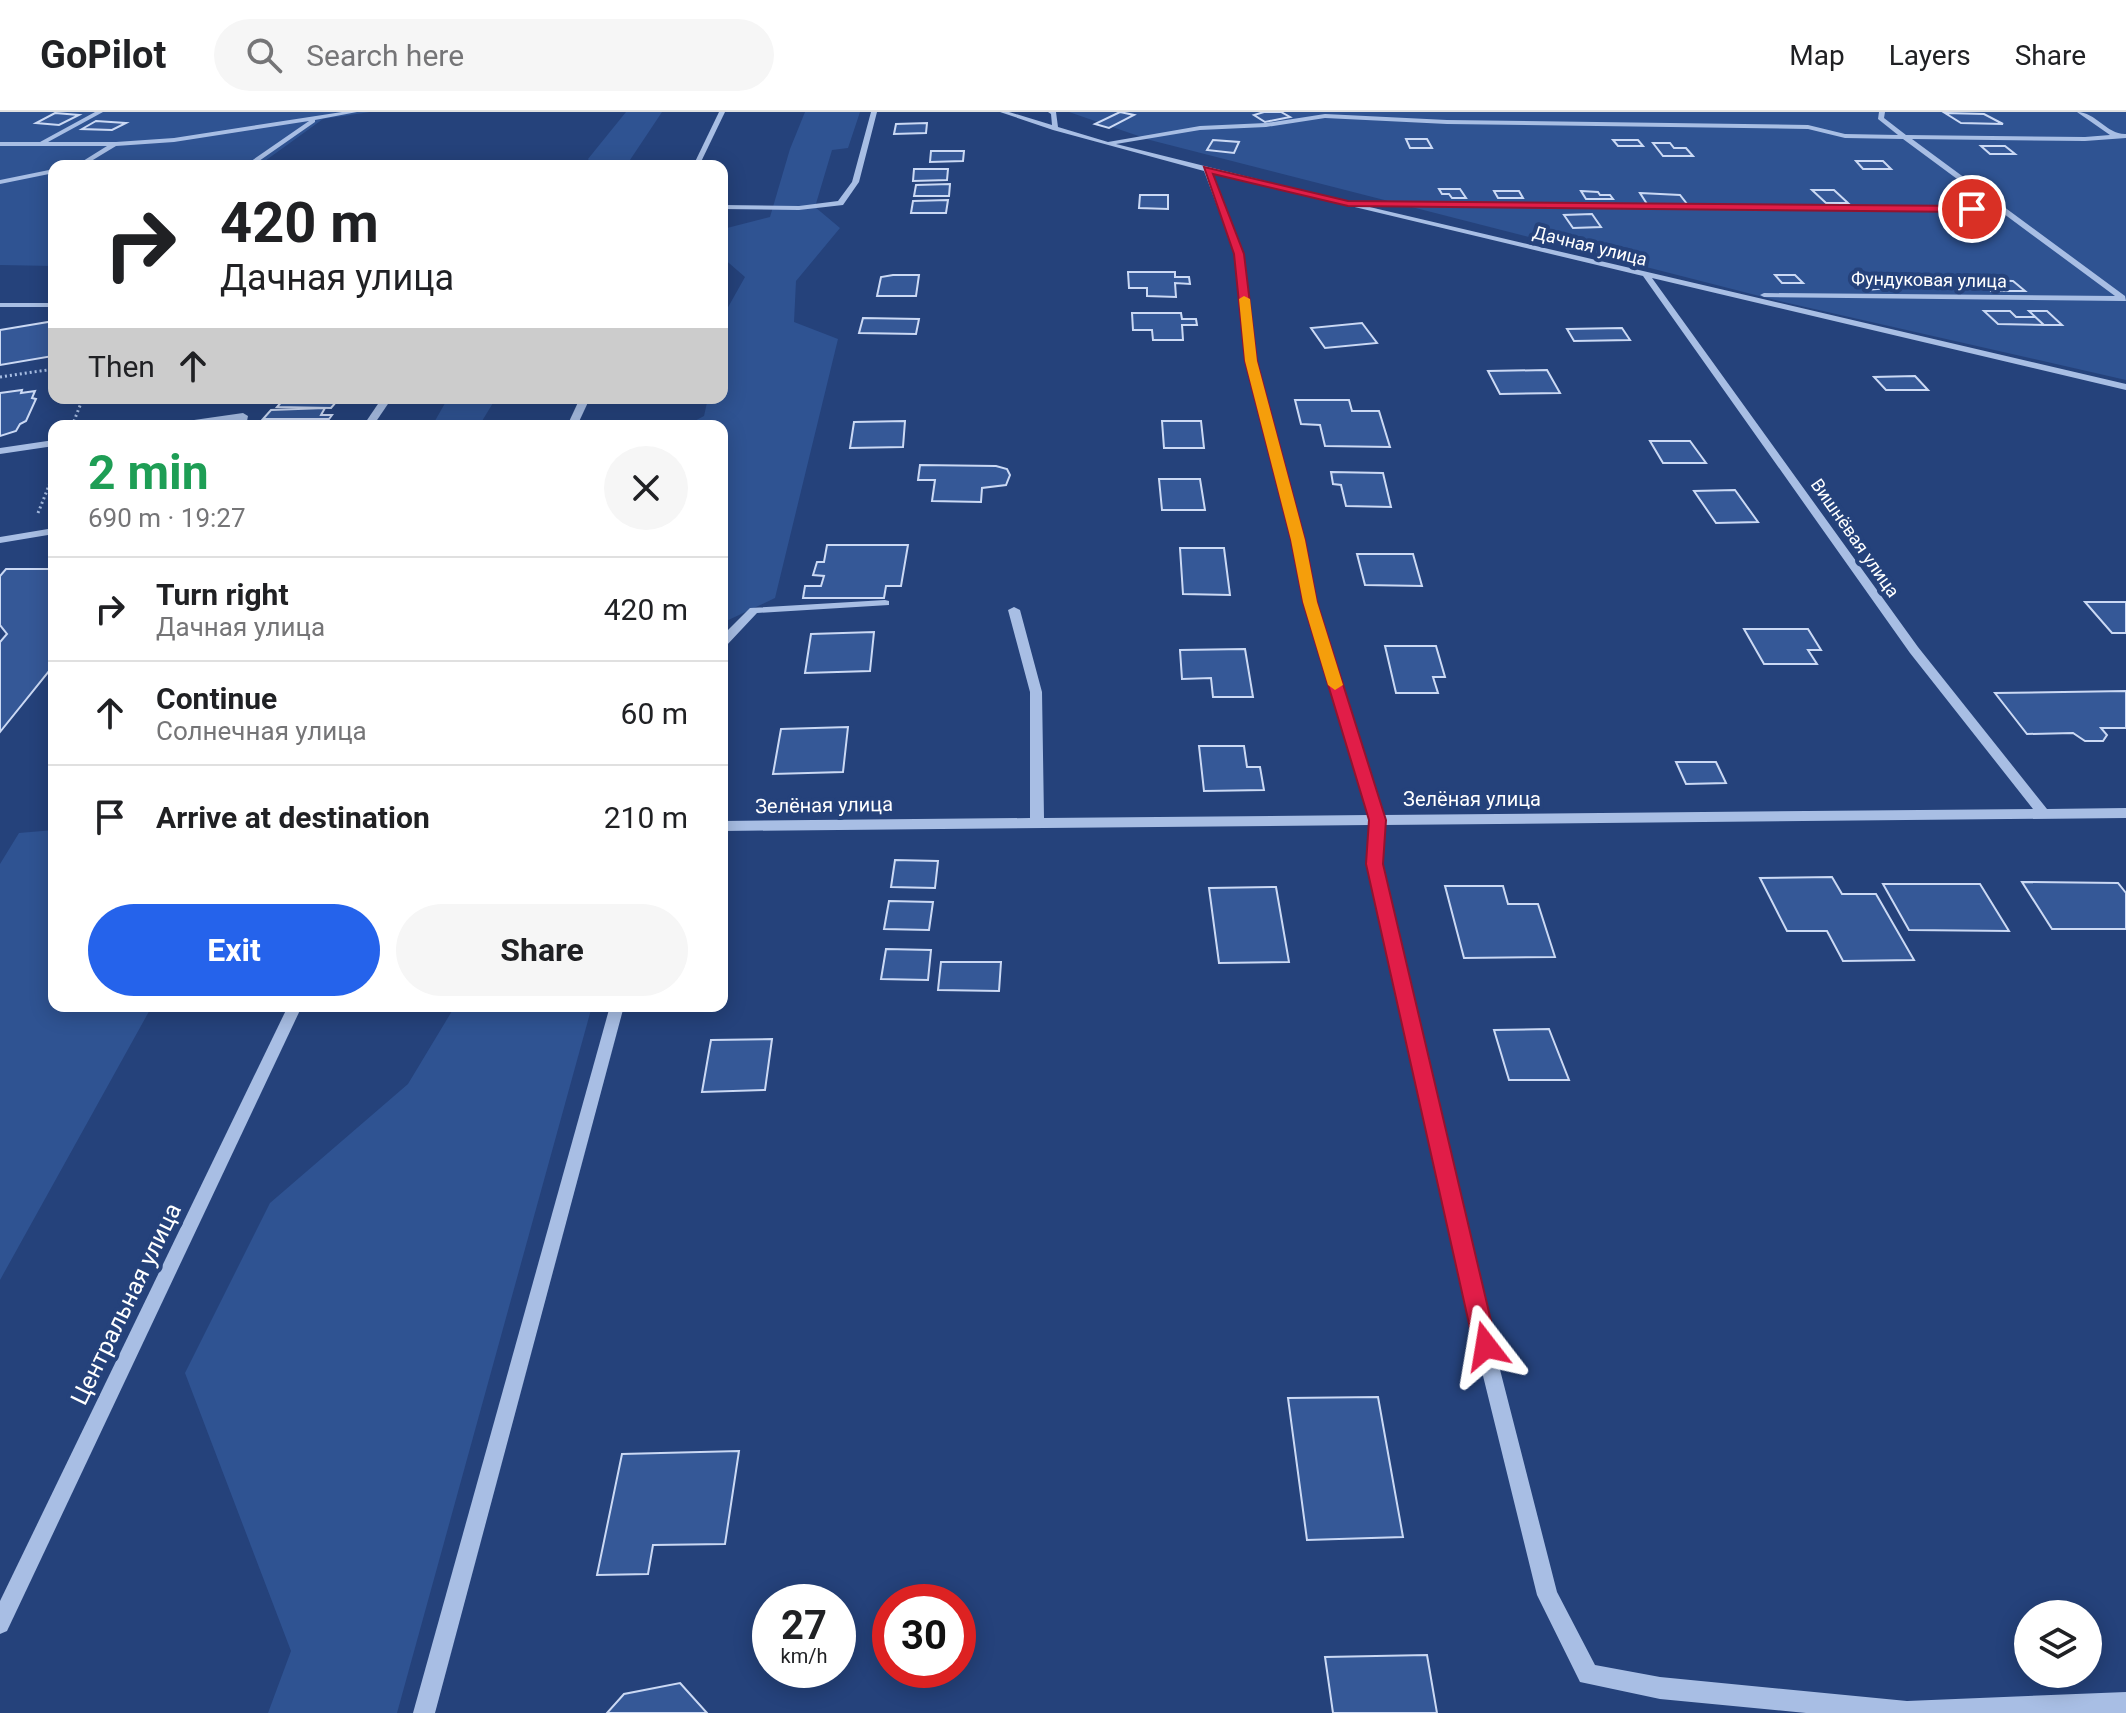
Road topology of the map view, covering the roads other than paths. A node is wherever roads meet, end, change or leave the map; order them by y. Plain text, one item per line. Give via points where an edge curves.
1 (100, 112) edge
2 (327, 112) edge
3 (354, 112) edge
4 (722, 112) edge
5 (874, 112) edge
6 (1003, 112) edge
7 (1051, 112) edge
8 (1342, 112) edge
9 (1882, 112) edge
10 (2080, 112) edge
11 (1325, 116) junction
12 (318, 118) junction
13 (1055, 129) junction
14 (2126, 136) edge
15 (1906, 137) junction
16 (2117, 137) junction
17 (0, 144) edge
18 (39, 144) junction
19 (116, 144) junction
20 (1102, 144) junction
21 (88, 160) edge
22 (256, 160) edge
23 (699, 160) edge
24 (1207, 169) junction
25 (48, 172) edge
26 (0, 182) edge
27 (1348, 204) junction
28 (728, 207) edge
29 (2003, 209) junction
30 (1647, 276) junction
31 (1735, 295) junction
32 (2125, 300) edge
33 (0, 305) edge
34 (48, 305) edge
35 (2126, 387) edge
36 (215, 420) edge
37 (242, 420) edge
38 (48, 444) edge
39 (0, 451) edge
40 (48, 532) edge
41 (0, 540) edge
42 (885, 603) dead end
43 (1014, 610) dead end
44 (728, 637) edge
45 (2126, 813) edge
46 (2044, 814) junction
47 (1377, 820) junction
48 (1037, 823) junction
49 (728, 826) edge
50 (292, 1012) edge
51 (615, 1012) edge
52 (0, 1624) edge
53 (2126, 1703) edge
54 (424, 1713) edge

1 - 18 street
2 - 12 street
3 - 12 street
4 - 23 street
5 - 28 street via 855,182 840,203
6 - 13 street, Дачная улица
7 - 13 street
8 - 11 street
9 - 15 street via 1881,119
10 - 16 street
11 - 15 street via 1808,127 1845,136
11 - 20 street
12 - 19 street
12 - 22 street
13 - 20 street, Дачная улица
14 - 16 street
15 - 16 street
15 - 29 street
17 - 18 street
18 - 19 street
19 - 21 street
20 - 24 street, Дачная улица
24 - 27 street, Дачная улица
24 - 47 street via 1239,254 1251,361 1310,602
25 - 26 street
27 - 29 street
27 - 30 street, Дачная улица
29 - 32 street
30 - 31 street, Дачная улица
30 - 46 street, Вишнёвая улица via 1914,650
31 - 32 street, Фундуковая улица
31 - 35 street, Дачная улица
33 - 34 street
36 - 37 street via 243,416
38 - 39 street
40 - 41 street
42 - 44 street via 754,610
43 - 48 street via 1036,692
45 - 46 street, Зелёная улица
46 - 47 street, Зелёная улица
47 - 48 street, Зелёная улица
47 - 53 street via 1374,864 1478,1319 1547,1595 1588,1674 1660,1688 1907,1712
48 - 49 street, Зелёная улица
50 - 52 street, Центральная улица
51 - 54 street

